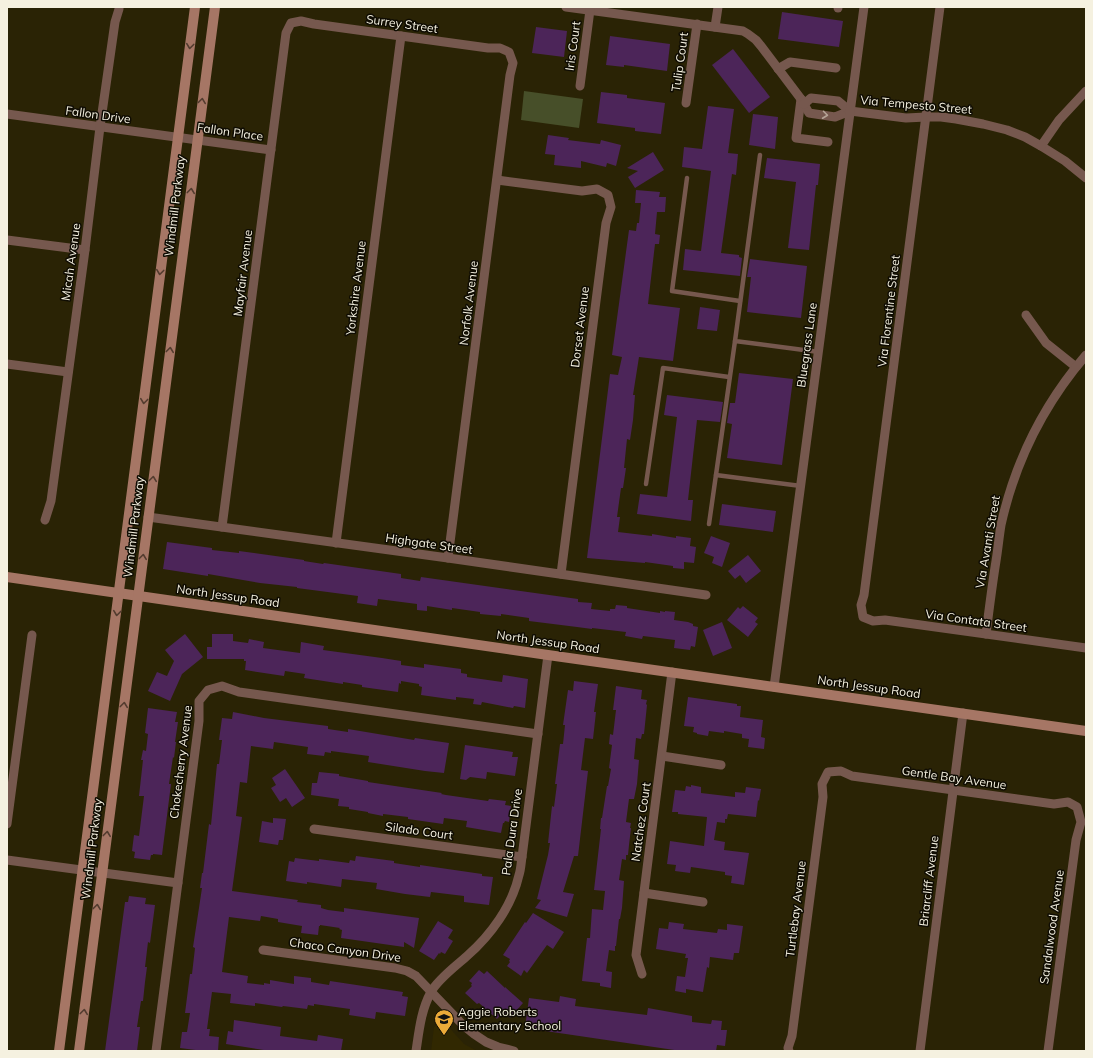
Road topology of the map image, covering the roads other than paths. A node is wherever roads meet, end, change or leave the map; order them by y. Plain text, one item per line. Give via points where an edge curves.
1 (119, 7) edge
2 (195, 7) edge
3 (215, 7) edge
4 (566, 7) edge
5 (718, 7) edge
6 (864, 7) edge
7 (940, 7) edge
8 (590, 10) junction
9 (614, 10) edge
10 (291, 23) joint
11 (697, 24) junction
12 (715, 27) junction
13 (401, 36) junction
14 (509, 52) joint
15 (836, 68) dead end
16 (778, 69) junction
17 (580, 86) dead end
18 (1086, 91) edge
19 (803, 102) junction
20 (686, 103) dead end
21 (850, 111) junction
22 (7, 114) edge
23 (926, 117) junction
24 (100, 127) junction
25 (182, 138) junction
26 (197, 140) junction
27 (828, 142) dead end
28 (1041, 146) junction
29 (271, 150) junction
30 (760, 155) dead end
31 (687, 178) dead end
32 (1086, 178) edge
33 (497, 180) junction
34 (7, 240) edge
35 (85, 250) junction
36 (740, 301) junction
37 (1026, 315) dead end
38 (734, 340) junction
39 (819, 352) junction
40 (1086, 355) edge
41 (7, 364) edge
42 (1076, 367) junction
43 (68, 372) junction
44 (729, 377) junction
45 (716, 475) junction
46 (646, 484) dead end
47 (801, 486) junction
48 (148, 517) junction
49 (45, 520) dead end
50 (709, 524) dead end
51 (222, 527) junction
52 (336, 543) junction
53 (448, 558) junction
54 (561, 574) junction
55 (7, 576) edge
56 (119, 593) junction
57 (706, 595) dead end
58 (138, 596) junction
59 (863, 617) joint
60 (986, 634) junction
61 (32, 635) dead end
62 (1086, 648) edge
63 (548, 655) junction
64 (672, 672) junction
65 (774, 687) junction
66 (963, 713) junction
67 (1086, 731) edge
68 (538, 734) junction
69 (662, 756) junction
70 (722, 764) dead end
71 (828, 772) joint
72 (953, 790) junction
73 (1077, 807) joint
74 (7, 824) edge
75 (314, 829) dead end
76 (522, 857) junction
77 (7, 860) edge
78 (83, 870) junction
79 (102, 873) junction
80 (178, 883) junction
81 (644, 893) junction
82 (703, 902) dead end
83 (263, 950) dead end
84 (642, 974) dead end
85 (431, 991) junction
86 (59, 1051) edge
87 (79, 1051) edge
88 (156, 1051) edge
89 (416, 1051) edge
90 (514, 1051) edge
91 (789, 1051) edge
92 (920, 1051) edge
93 (1048, 1051) edge

1 - 24 street, Micah Avenue
2 -> 25 main road, Windmill Parkway
26 -> 3 main road, Windmill Parkway
4 - 8 street
5 - 12 street
6 - 21 street, Bluegrass Lane
7 - 23 street, Via Florentine Street
8 - 9 street
8 - 17 street, Iris Court
9 - 11 street
10 - 13 street, Surrey Street via 301,21
10 - 29 street, Mayfair Avenue via 286,33
11 - 12 street
11 - 20 street, Tulip Court
12 - 16 street via 748,34 756,40
13 - 14 street, Surrey Street via 500,48
13 - 52 street, Yorkshire Avenue
14 - 33 street, Norfolk Avenue via 513,63
15 - 16 street via 790,62
16 - 19 street
18 - 28 street via 1059,120
19 - 21 street via 811,98 838,101
19 -> 21 street via 809,113 835,117
19 - 27 street via 796,138
21 - 23 street, Via Tempesto Street via 906,118
21 - 39 street, Bluegrass Lane
22 - 24 street, Fallon Drive
23 - 28 street, Via Tempesto Street via 956,119 1007,130
23 - 59 street, Via Florentine Street via 861,605
24 - 25 street, Fallon Drive
24 - 35 street, Micah Avenue
25 - 26 street, Fallon Place
25 -> 56 main road, Windmill Parkway
26 - 29 street, Fallon Place
48 -> 26 main road, Windmill Parkway
28 - 32 street, Via Tempesto Street
29 - 51 street, Mayfair Avenue
30 - 36 lane
31 - 36 lane via 672,291
33 - 53 street, Norfolk Avenue
33 - 54 street, Dorset Avenue via 582,191 597,189 608,195 611,207 606,223
34 - 35 street
35 - 43 street, Micah Avenue
36 - 38 lane
37 - 42 street via 1046,343
38 - 39 lane
38 - 44 lane
39 - 47 street, Bluegrass Lane
40 - 42 street, Via Avanti Street
41 - 43 street
42 - 60 street, Via Avanti Street via 1035,431 1009,493 1001,527
43 - 49 street, Micah Avenue via 52,501
44 - 45 lane
44 - 46 lane via 663,368
45 - 47 lane
45 - 50 lane
47 - 65 street, Bluegrass Lane
48 - 51 street, Highgate Street
58 -> 48 main road, Windmill Parkway
51 - 52 street, Highgate Street
52 - 53 street, Highgate Street
53 - 54 street, Highgate Street
54 - 57 street, Highgate Street
55 - 56 main road, North Jessup Road
56 - 58 main road, North Jessup Road
56 -> 78 main road, Windmill Parkway
58 - 63 main road, North Jessup Road
79 -> 58 main road, Windmill Parkway
59 - 60 street, Via Contata Street via 872,621 885,620
60 - 62 street, Via Contata Street
61 - 74 street
63 - 64 main road, North Jessup Road
63 - 68 street, Pala Dura Drive
64 - 65 main road, North Jessup Road
64 - 69 street, Natchez Court
65 - 66 main road, North Jessup Road
66 - 67 main road, North Jessup Road
66 - 72 street, Briarcliff Avenue
68 - 76 street, Pala Dura Drive
68 - 80 street, Chokecherry Avenue via 239,692 222,686 208,690 200,702
69 - 70 street
69 - 81 street, Natchez Court
71 - 72 street, Gentle Bay Avenue via 841,771 852,776
71 - 91 street, Turtlebay Avenue via 822,784 823,797
72 - 73 street, Gentle Bay Avenue via 1054,804 1068,802
72 - 92 street, Briarcliff Avenue
73 - 93 street, Sandalwood Avenue via 1082,822 1076,840
75 - 76 street, Silado Court
76 - 85 street, Pala Dura Drive via 514,892 498,920 475,949
77 - 78 street
78 - 79 street
78 - 86 main road, Windmill Parkway
79 - 80 street
87 -> 79 main road, Windmill Parkway
80 - 88 street, Chokecherry Avenue
81 - 82 street
81 - 84 street, Natchez Court via 636,955
83 - 85 street, Chaco Canyon Drive via 395,968 416,976
85 - 89 street, Pala Dura Drive via 425,1003
85 - 90 street, Chaco Canyon Drive via 474,1034 486,1042

